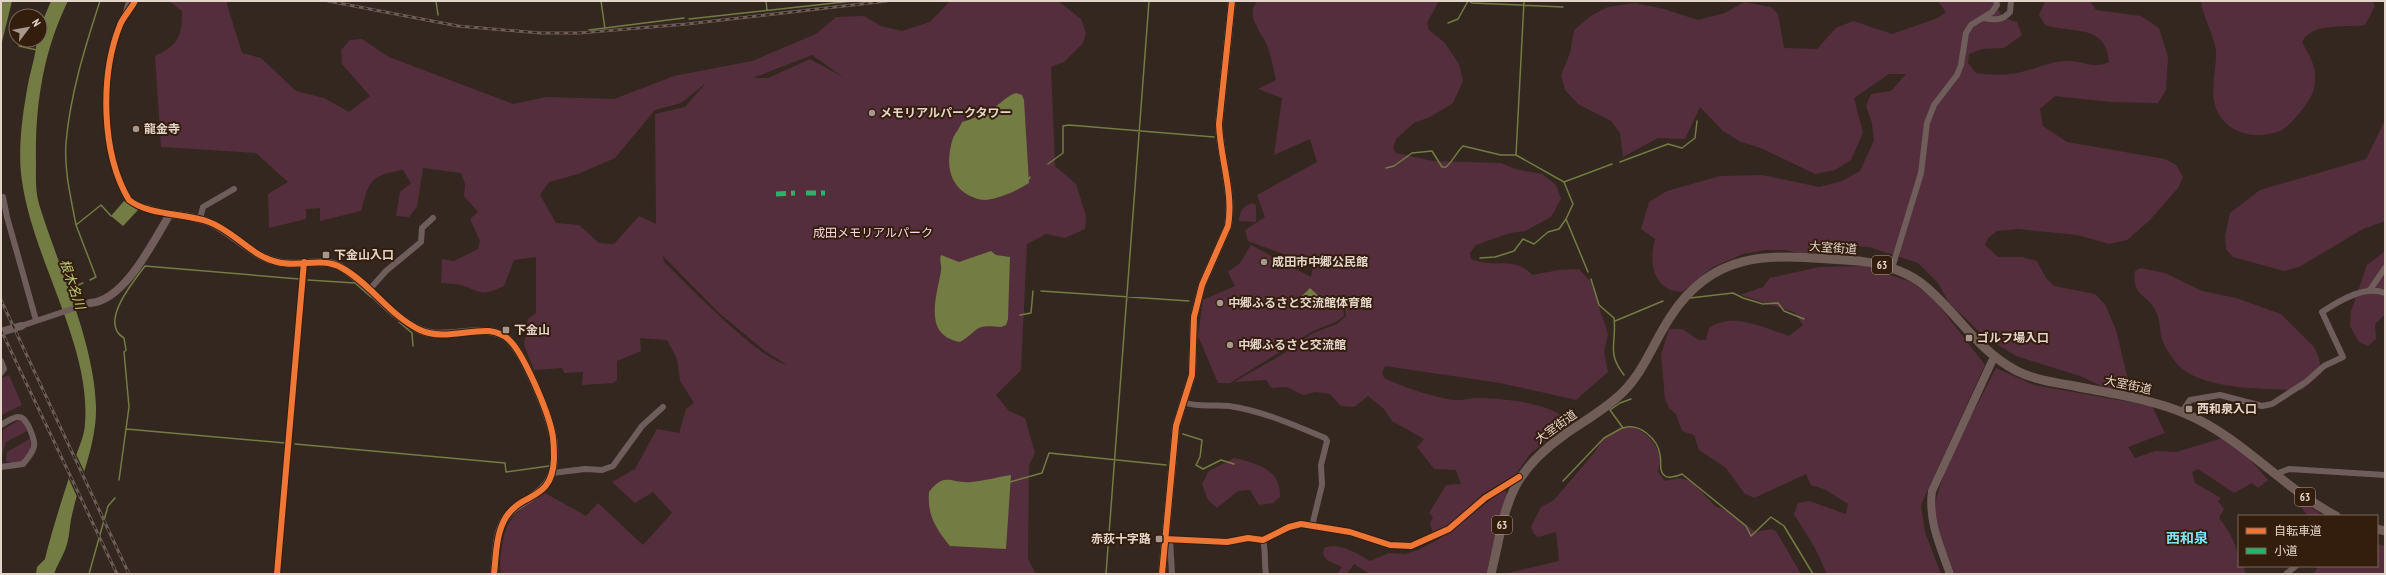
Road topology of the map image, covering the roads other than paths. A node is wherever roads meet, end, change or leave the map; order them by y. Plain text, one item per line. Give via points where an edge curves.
1 (129, 1) edge
2 (135, 1) edge
3 (1232, 1) edge
4 (1996, 1) edge
5 (2011, 1) edge
6 (125, 15) junction
7 (1983, 18) junction
8 (234, 190) dead end
9 (3, 197) dead end
10 (170, 214) junction
11 (433, 218) dead end
12 (200, 219) junction
13 (304, 262) junction
14 (1892, 268) junction
15 (2385, 268) edge
16 (369, 290) junction
17 (2370, 290) junction
18 (2385, 293) edge
19 (90, 303) joint
20 (39, 320) junction
21 (21, 326) joint
22 (1, 332) edge
23 (1994, 357) junction
24 (1, 361) edge
25 (1, 373) edge
26 (1183, 402) junction
27 (663, 407) dead end
28 (2182, 412) junction
29 (1, 425) edge
30 (1, 467) edge
31 (552, 473) junction
32 (2276, 474) junction
33 (2385, 475) edge
34 (1519, 478) junction
35 (2334, 515) edge
36 (1312, 526) junction
37 (1168, 539) junction
38 (1263, 540) junction
39 (2295, 567) edge
40 (277, 574) edge
41 (494, 574) edge
42 (1162, 574) edge
43 (1172, 574) edge
44 (1266, 574) edge
45 (1491, 574) edge
46 (1950, 574) edge
47 (2286, 574) edge

1 - 6 street
2 - 6 street
3 - 26 street via 1219,124 1230,198 1230,216 1197,301 1192,375
4 - 7 street via 1997,6
5 - 7 street via 2010,12 2006,17 1994,20
6 - 10 street via 120,24 109,68 109,146 130,200 135,204
7 - 14 street via 1971,25 1966,33 1957,75 1934,105 1927,123 1921,174
8 - 12 street via 203,207
9 - 20 street
10 - 12 street
10 - 19 street via 128,280 108,296
11 - 16 street via 422,228 421,242 386,270
12 - 13 street via 219,227 264,257 278,262
13 - 16 street via 316,261 336,265
13 - 40 street
14 - 23 main road, 大室街道 / 63 via 1926,286
14 - 34 main road, 大室街道 / 63 via 1859,261 1763,257 1745,260 1712,275 1685,296 1640,373 1631,383 1610,404 1538,455
15 - 17 street
16 - 31 street via 408,323 422,331 441,335 489,331 507,338 518,351 552,431
17 - 18 street
17 - 28 street via 2342,300 2322,312 2343,357 2324,366 2306,382 2267,405 2220,395 2190,400
19 - 20 street
20 - 21 street
21 - 22 street
23 - 28 main road, 大室街道 / 63 via 2040,380 2134,398
23 - 46 street via 1932,491 1931,518
24 - 25 street via 4,369
26 - 36 street via 1192,406 1227,406 1248,410 1271,416 1325,438 1327,441 1320,465 1322,485
26 - 37 street via 1176,426
27 - 31 street via 642,426 613,466 602,470 585,469
28 - 32 main road, 大室街道 / 63 via 2229,436
29 - 30 street via 22,417 35,441 33,453 23,464
31 - 41 street via 543,491 513,510 502,523
32 - 33 street via 2289,469
32 - 35 main road, 大室街道 / 63 via 2312,503
34 - 36 street via 1485,498 1449,529 1411,546 1390,545 1350,532
34 - 45 main road, 大室街道 / 63 via 1505,510
36 - 38 street via 1301,524 1289,527
37 - 38 street via 1227,542 1248,538
37 - 42 street
37 - 43 street
38 - 44 street via 1266,550
39 - 47 street

